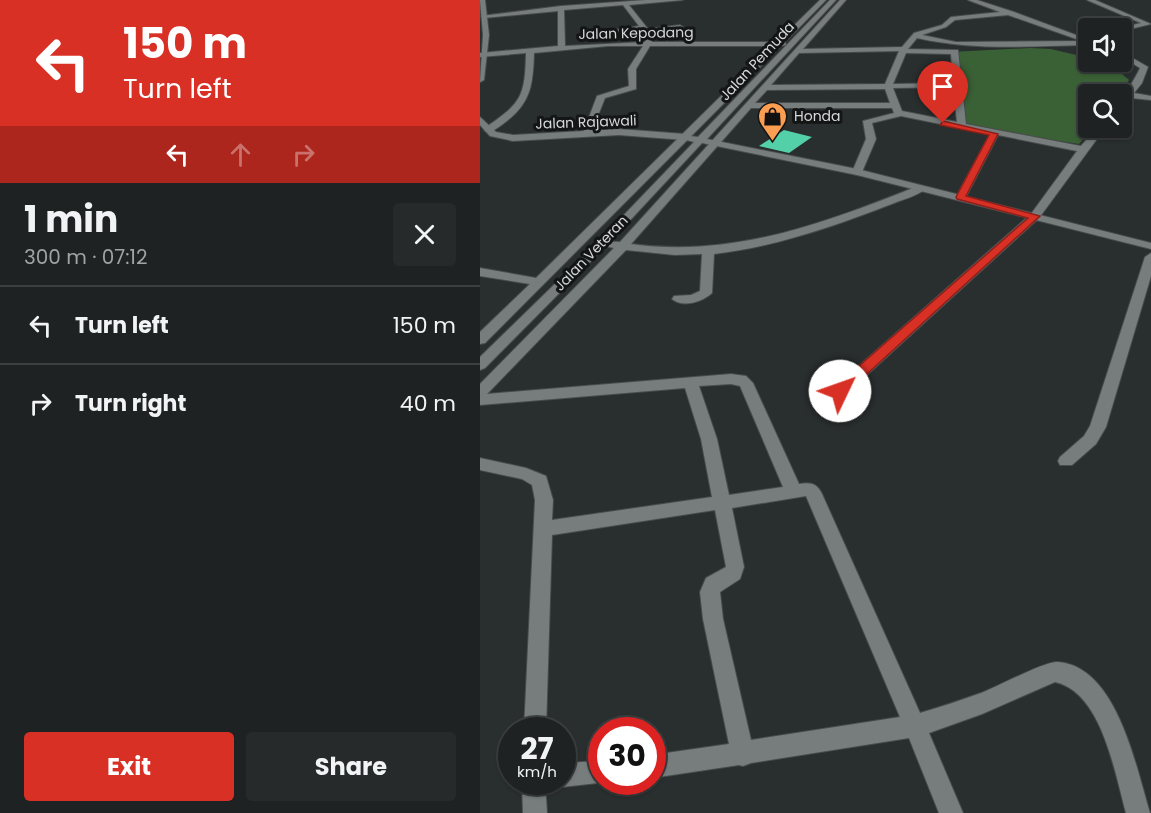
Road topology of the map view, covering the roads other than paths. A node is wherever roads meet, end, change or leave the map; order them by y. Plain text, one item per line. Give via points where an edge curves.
1 (680, 0) edge
2 (823, 0) edge
3 (833, 0) edge
4 (843, 0) edge
5 (971, 0) edge
6 (995, 0) edge
7 (1090, 0) edge
8 (604, 2) edge
9 (980, 3) junction
10 (625, 4) junction
11 (561, 8) junction
12 (482, 13) edge
13 (1012, 13) junction
14 (681, 27) dead end
15 (1132, 27) edge
16 (645, 30) junction
17 (1078, 34) edge
18 (914, 36) junction
19 (858, 38) dead end
20 (482, 41) edge
21 (562, 42) junction
22 (1078, 42) edge
23 (649, 43) junction
24 (779, 44) junction
25 (790, 45) junction
26 (863, 49) junction
27 (530, 50) junction
28 (903, 50) junction
29 (798, 51) junction
30 (481, 55) edge
31 (1132, 60) edge
32 (480, 80) edge
33 (957, 85) junction
34 (888, 86) junction
35 (764, 88) junction
36 (1132, 90) edge
37 (1132, 95) edge
38 (1151, 98) edge
39 (747, 106) junction
40 (897, 109) junction
41 (480, 120) edge
42 (962, 127) junction
43 (488, 130) junction
44 (587, 133) junction
45 (994, 134) junction
46 (685, 137) junction
47 (1092, 138) edge
48 (700, 139) junction
49 (714, 141) junction
50 (1083, 149) junction
51 (857, 172) junction
52 (922, 188) junction
53 (961, 197) junction
54 (1035, 216) junction
55 (603, 243) junction
56 (623, 246) junction
57 (1151, 246) edge
58 (708, 250) junction
59 (1151, 257) edge
60 (480, 272) edge
61 (541, 282) junction
62 (678, 299) dead end
63 (480, 340) edge
64 (480, 365) edge
65 (691, 383) junction
66 (840, 391) dead end
67 (480, 393) edge
68 (480, 400) edge
69 (1066, 461) dead end
70 (480, 464) edge
71 (794, 492) junction
72 (723, 503) junction
73 (541, 529) junction
74 (536, 717) edge
75 (916, 726) junction
76 (743, 754) junction
77 (666, 765) edge
78 (534, 795) edge
79 (535, 813) edge
80 (951, 813) edge
81 (1138, 813) edge

1 - 10 street
2 - 24 street
3 - 25 street, Jalan Pemuda
4 - 29 street
5 - 9 street
6 - 9 street
7 - 15 street via 1148,24
8 - 10 street
8 - 11 street
9 - 13 street
10 - 16 street
11 - 12 street
11 - 21 street
12 - 20 street
13 - 17 street
13 - 18 street via 953,18 944,26
14 - 16 street
16 - 21 street
16 - 23 street
18 - 22 street via 956,44
18 - 28 street
19 - 26 street
20 - 30 street
21 - 23 street, Jalan Kepodang
21 - 27 street, Jalan Kepodang
23 - 24 street, Jalan Kepodang
23 - 44 street via 633,64 633,87 601,96
24 - 25 street, Jalan Kepodang
24 - 46 street
25 - 48 street, Jalan Pemuda
26 - 28 street via 882,46
26 - 29 street
27 - 30 street, Jalan Kepodang
27 - 43 street via 525,101
28 - 33 street via 955,52
28 - 34 street
29 - 35 street
30 - 32 street
31 - 36 street via 1144,67
33 - 34 street
33 - 42 street
34 - 35 street
34 - 40 street
35 - 39 street
37 - 38 street
39 - 40 street
39 - 49 street
40 - 42 street
40 - 51 street via 867,121 871,140
41 - 43 street
42 - 45 street
43 - 44 street, Jalan Rajawali via 513,138
44 - 46 street, Jalan Rajawali
45 - 50 street
45 - 53 street
46 - 48 street, Jalan Rajawali
46 - 61 street
47 - 50 street
48 - 49 street, Jalan Rajawali
48 - 55 street, Jalan Veteran
49 - 51 street, Jalan Rajawali
49 - 56 street
50 - 54 street
51 - 52 street, Jalan Rajawali
52 - 53 street, Jalan Rajawali
52 - 58 street via 858,214 768,241
53 - 54 street, Jalan Rajawali
54 - 57 street, Jalan Rajawali
54 - 66 street
55 - 56 street
55 - 64 street, Jalan Veteran
56 - 58 street via 682,252
56 - 67 street
58 - 62 street via 706,293
59 - 69 street via 1098,427 1090,440
60 - 61 street
61 - 63 street
65 - 68 street
65 - 71 street via 741,379 746,383
65 - 72 street via 709,438
70 - 73 street via 540,481 544,500
71 - 72 street
71 - 75 street via 809,489 814,494
72 - 73 street
72 - 76 street via 735,567 713,584 710,592
73 - 74 street
75 - 76 street
75 - 80 street
75 - 81 street via 1055,672 1070,675 1098,700 1114,733
76 - 77 street
78 - 79 street

